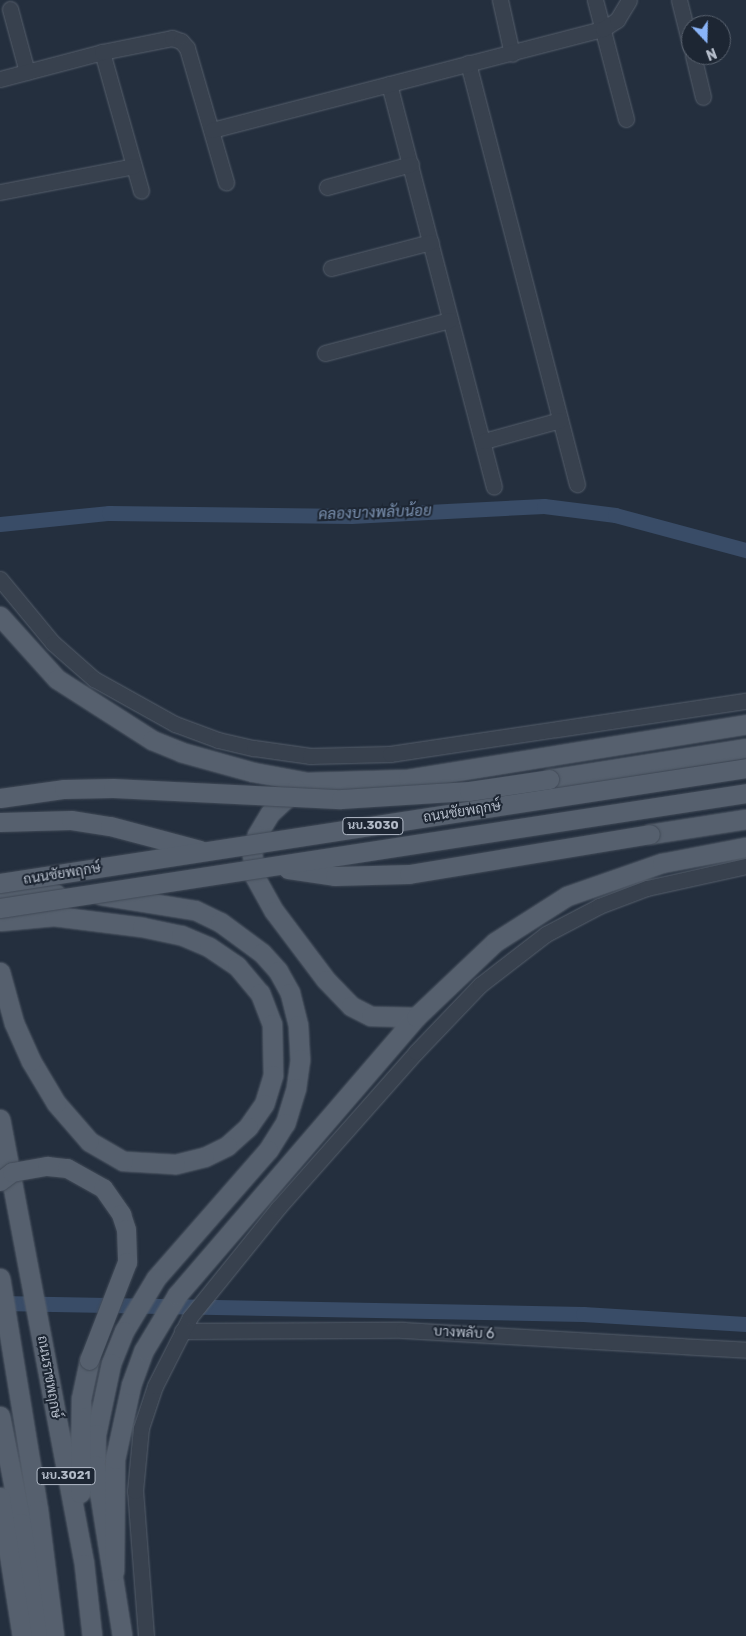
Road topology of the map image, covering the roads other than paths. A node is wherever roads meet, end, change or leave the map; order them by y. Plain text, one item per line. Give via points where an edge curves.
1 (500, 0) edge
2 (595, 0) edge
3 (629, 0) edge
4 (679, 0) edge
5 (10, 9) dead end
6 (683, 15) edge
7 (603, 29) junction
8 (102, 52) junction
9 (512, 54) junction
10 (468, 63) junction
11 (696, 65) edge
12 (27, 72) junction
13 (0, 79) edge
14 (389, 84) junction
15 (704, 97) dead end
16 (626, 120) dead end
17 (212, 130) junction
18 (411, 164) junction
19 (134, 166) junction
20 (226, 182) dead end
21 (327, 187) dead end
22 (141, 191) dead end
23 (0, 192) edge
24 (431, 242) junction
25 (330, 268) dead end
26 (450, 320) junction
27 (325, 352) dead end
28 (560, 420) junction
29 (484, 441) junction
30 (577, 484) dead end
31 (494, 487) dead end
32 (0, 579) edge
33 (0, 616) edge
34 (746, 701) edge
35 (746, 724) edge
36 (746, 748) edge
37 (746, 768) edge
38 (307, 782) junction
39 (746, 793) edge
40 (0, 798) edge
41 (746, 819) edge
42 (0, 822) edge
43 (746, 847) edge
44 (746, 866) edge
45 (0, 884) edge
46 (0, 893) edge
47 (0, 908) edge
48 (0, 921) edge
49 (0, 972) edge
50 (416, 1018) junction
51 (0, 1118) edge
52 (0, 1181) edge
53 (0, 1279) edge
54 (182, 1331) junction
55 (746, 1350) edge
56 (0, 1416) edge
57 (0, 1497) edge
58 (84, 1564) junction
59 (114, 1571) junction
60 (22, 1636) edge
61 (37, 1636) edge
62 (54, 1636) edge
63 (92, 1636) edge
64 (122, 1636) edge
65 (146, 1636) edge

1 - 9 street
2 - 7 street
3 - 7 street via 617,20
4 - 6 street
5 - 12 street
7 - 9 street
7 - 16 street
8 - 12 street
8 - 17 street via 172,38 181,40 187,48
8 - 19 street
9 - 10 street
10 - 14 street
10 - 28 street
11 - 15 street
12 - 13 street
14 - 17 street
14 - 18 street
17 - 20 street
18 - 21 street
18 - 24 street
19 - 22 street
19 - 23 street
24 - 25 street
24 - 26 street
26 - 27 street
26 - 29 street
28 - 29 street
28 - 30 street
29 - 31 street
32 - 34 street via 53,643 94,678 175,724 218,740 254,748 310,756 390,754
33 - 38 main road via 57,679 152,740 235,767
35 - 38 main road via 408,779
36 - 40 main road, bridge via 469,791 341,799 113,788 64,789
37 - 45 main road, ถนนชัยพฤกษ์ / นบ.3030, bridge
38 - 50 main road via 290,794 263,822 252,853 255,877 274,911 326,980 351,1006 371,1016
39 - 47 main road, ถนนชัยพฤกษ์ / นบ.3030, bridge
41 - 42 main road, bridge via 409,874 370,877 335,876 241,861 110,826 71,820
43 - 50 main road via 662,862 567,896 495,942
44 - 54 street via 648,888 599,906 546,934 480,985 416,1052 221,1277
46 - 59 main road, bridge via 112,895 195,910 241,936 278,971 290,993 298,1025 300,1059 296,1088 285,1123 268,1150 156,1278 124,1331 111,1364 96,1434 96,1465
48 - 49 main road via 54,916 181,935 209,947 250,978 268,1007 272,1024 273,1075 264,1104 248,1127 227,1146 175,1164 123,1161 89,1140 56,1103 14,1023
50 - 59 main road via 177,1294 144,1350 120,1426 114,1472
51 - 58 main road, ถนนราชพฤกษ์ / นบ.3021
52 - 58 main road, bridge via 12,1172 47,1166 67,1168 103,1188 121,1214 126,1229 127,1262 89,1360 81,1399 78,1472
53 - 62 main road, นบ.3021 via 10,1327
54 - 55 street, บางพลับ 6 via 402,1330
54 - 65 street via 155,1386 141,1428 134,1491
56 - 61 main road via 21,1523
57 - 60 main road
58 - 63 main road, ถนนราชพฤกษ์ / นบ.3021
59 - 64 main road

